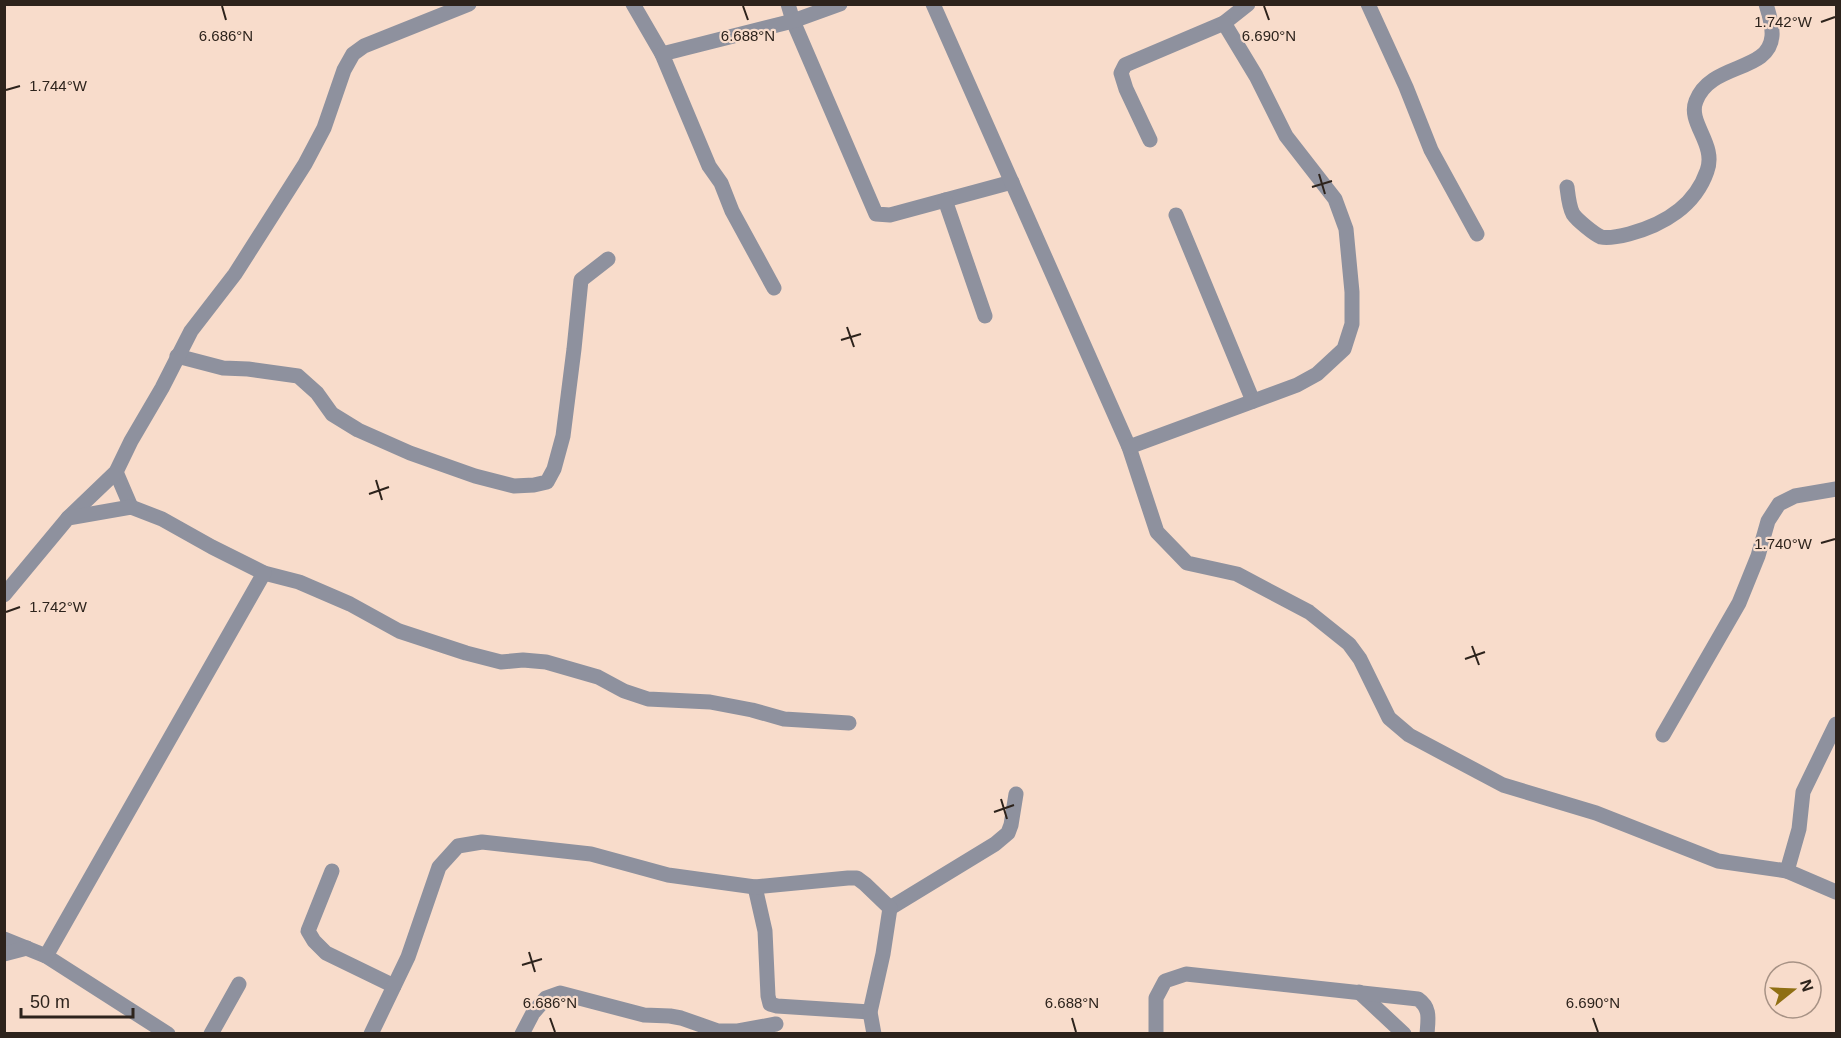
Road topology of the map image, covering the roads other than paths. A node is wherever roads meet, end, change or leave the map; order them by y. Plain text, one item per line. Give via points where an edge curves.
1 (468, 4) edge
2 (633, 4) edge
3 (789, 4) edge
4 (840, 4) edge
5 (933, 4) edge
6 (1248, 4) edge
7 (1368, 4) edge
8 (1766, 4) edge
9 (793, 21) junction
10 (1224, 23) junction
11 (663, 54) junction
12 (1150, 140) dead end
13 (1012, 182) junction
14 (1567, 187) dead end
15 (945, 200) junction
16 (1176, 215) dead end
17 (1477, 234) dead end
18 (608, 258) dead end
19 (774, 288) dead end
20 (985, 316) dead end
21 (177, 356) junction
22 (1253, 402) junction
23 (1129, 447) junction
24 (116, 472) junction
25 (1836, 489) edge
26 (131, 507) junction
27 (68, 518) junction
28 (264, 573) junction
29 (4, 595) edge
30 (849, 723) dead end
31 (1836, 724) edge
32 (1663, 735) dead end
33 (1016, 794) dead end
34 (332, 871) dead end
35 (1787, 871) junction
36 (755, 887) junction
37 (1836, 892) edge
38 (890, 908) junction
39 (4, 939) edge
40 (27, 948) junction
41 (4, 954) edge
42 (46, 956) junction
43 (238, 984) dead end
44 (394, 986) junction
45 (1359, 992) junction
46 (770, 1004) junction
47 (870, 1012) junction
48 (778, 1029) edge
49 (168, 1034) edge
50 (212, 1034) edge
51 (371, 1034) edge
52 (522, 1034) edge
53 (874, 1034) edge
54 (1156, 1034) edge
55 (1404, 1034) edge
56 (1427, 1034) edge

1 - 21 street via 353,54 324,128 305,164
2 - 11 street
3 - 9 street
4 - 9 street
5 - 13 street
6 - 10 street
7 - 17 street via 1431,150
8 - 14 street via 1772,37 1768,51 1718,75 1704,86 1695,102 1695,116 1710,155 1708,171 1693,198 1677,213 1644,230 1601,237 1572,213
9 - 11 street
9 - 15 street via 876,214 890,215
10 - 12 street via 1125,65 1121,73 1126,89
10 - 22 street via 1286,136 1335,199 1346,229 1352,292 1352,324 1344,349 1317,374
11 - 19 street via 709,166
13 - 15 street
13 - 23 street
15 - 20 street
16 - 22 street
18 - 21 street via 581,280 563,436 547,482 534,485 514,486 475,476 358,430 332,414 298,376 223,368
21 - 24 street
22 - 23 street
23 - 35 street via 1157,532 1187,563 1237,574 1309,612 1349,644 1389,718 1409,735 1503,785 1596,813 1718,861
24 - 26 street
24 - 27 street
25 - 32 street via 1795,496 1779,504 1768,521 1739,603
26 - 27 street
26 - 28 street via 162,519
27 - 29 street
28 - 30 street via 299,582 350,604 399,632 501,662 546,662 598,677 648,699 710,702 784,719
28 - 42 street
31 - 35 street via 1803,792 1799,829
33 - 38 street via 1008,833
34 - 44 street via 308,931 326,953
35 - 37 street
36 - 38 street via 857,878
36 - 44 street via 668,875 591,854 482,842 458,846 439,867
36 - 46 street via 765,931
38 - 47 street
39 - 40 street
40 - 41 street
40 - 42 street
42 - 49 street
43 - 50 street
44 - 51 street
45 - 54 street via 1186,974 1165,981 1156,998
45 - 55 street
45 - 56 street via 1418,999 1429,1014
46 - 47 street
46 - 48 street
47 - 53 street
48 - 52 street via 718,1031 681,1018 644,1015 560,993 546,998

